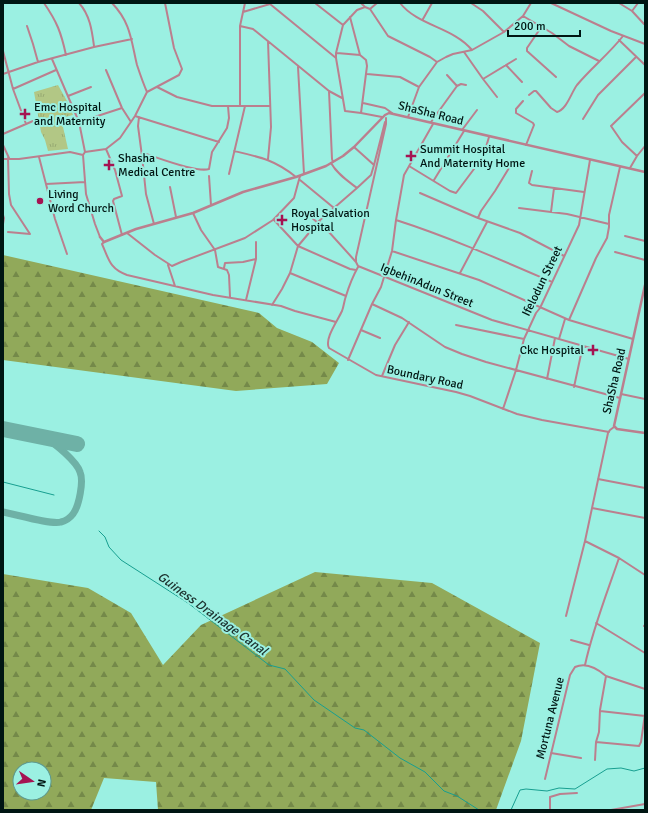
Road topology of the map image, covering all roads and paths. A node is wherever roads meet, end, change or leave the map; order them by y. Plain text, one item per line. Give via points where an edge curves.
1 (44, 3) edge
2 (79, 3) edge
3 (112, 3) edge
4 (165, 3) edge
5 (245, 3) edge
6 (315, 3) edge
7 (360, 3) edge
8 (377, 3) edge
9 (400, 3) edge
10 (432, 3) edge
11 (471, 3) edge
12 (531, 3) edge
13 (551, 3) edge
14 (619, 3) edge
15 (638, 3) edge
16 (365, 7) junction
17 (370, 9) junction
18 (632, 10) junction
19 (243, 12) junction
20 (524, 16) junction
21 (350, 17) junction
22 (423, 19) junction
23 (644, 24) edge
24 (343, 25) junction
25 (27, 26) dead end
26 (240, 26) junction
27 (542, 26) junction
28 (504, 32) junction
29 (623, 36) junction
30 (132, 39) junction
31 (619, 40) junction
32 (268, 41) junction
33 (645, 44) edge
34 (94, 47) junction
35 (472, 50) junction
36 (3, 51) edge
37 (464, 52) junction
38 (336, 53) junction
39 (66, 55) junction
40 (360, 55) junction
41 (636, 57) junction
42 (336, 58) junction
43 (52, 59) junction
44 (516, 59) dead end
45 (600, 61) junction
46 (38, 62) junction
47 (437, 62) junction
48 (506, 65) junction
49 (645, 65) edge
50 (298, 67) junction
51 (56, 70) junction
52 (106, 70) dead end
53 (8, 72) junction
54 (3, 74) edge
55 (367, 74) junction
56 (447, 75) dead end
57 (556, 77) dead end
58 (483, 79) junction
59 (522, 82) dead end
60 (466, 85) dead end
61 (457, 86) junction
62 (91, 87) dead end
63 (157, 87) junction
64 (419, 87) junction
65 (13, 89) junction
66 (329, 91) junction
67 (147, 92) junction
68 (645, 93) edge
69 (529, 95) dead end
70 (68, 96) junction
71 (497, 97) dead end
72 (343, 98) junction
73 (523, 101) dead end
74 (363, 103) junction
75 (228, 106) junction
76 (240, 106) junction
77 (245, 106) junction
78 (270, 106) junction
79 (122, 108) junction
80 (477, 110) dead end
81 (361, 113) junction
82 (387, 113) junction
83 (393, 114) junction
84 (135, 116) junction
85 (140, 117) junction
86 (408, 117) junction
87 (382, 118) junction
88 (386, 118) junction
89 (583, 118) dead end
90 (33, 121) dead end
91 (79, 122) junction
92 (131, 122) junction
93 (432, 123) junction
94 (26, 124) junction
95 (463, 131) junction
96 (3, 134) edge
97 (489, 137) junction
98 (382, 138) junction
99 (219, 142) junction
100 (3, 145) edge
101 (526, 145) junction
102 (645, 146) edge
103 (354, 147) junction
104 (106, 149) junction
105 (234, 151) junction
106 (85, 152) junction
107 (84, 155) junction
108 (142, 156) junction
109 (637, 156) junction
110 (39, 157) junction
111 (3, 158) edge
112 (8, 158) junction
113 (268, 159) junction
114 (590, 160) junction
115 (332, 162) junction
116 (374, 165) junction
117 (409, 166) junction
118 (620, 167) junction
119 (509, 168) dead end
120 (376, 169) junction
121 (630, 169) junction
122 (532, 171) dead end
123 (645, 172) edge
124 (229, 174) dead end
125 (304, 174) junction
126 (209, 176) dead end
127 (296, 178) junction
128 (300, 178) junction
129 (434, 180) junction
130 (85, 182) junction
131 (46, 184) junction
132 (170, 187) dead end
133 (357, 188) junction
134 (554, 188) junction
135 (584, 192) junction
136 (420, 193) dead end
137 (211, 205) junction
138 (334, 208) junction
139 (519, 208) dead end
140 (304, 211) dead end
141 (551, 212) junction
142 (192, 213) junction
143 (3, 215) edge
144 (176, 217) junction
145 (580, 217) junction
146 (478, 218) junction
147 (273, 220) junction
148 (396, 220) junction
149 (319, 222) junction
150 (487, 222) junction
151 (3, 224) edge
152 (154, 224) junction
153 (609, 224) junction
154 (8, 232) dead end
155 (127, 233) junction
156 (122, 235) junction
157 (624, 236) dead end
158 (100, 237) joint
159 (645, 241) edge
160 (104, 242) junction
161 (256, 242) dead end
162 (298, 246) junction
163 (473, 248) junction
164 (215, 250) junction
165 (392, 251) junction
166 (615, 252) dead end
167 (67, 254) dead end
168 (564, 256) junction
169 (256, 259) junction
170 (645, 260) edge
171 (356, 262) junction
172 (168, 265) junction
173 (358, 266) junction
174 (224, 268) junction
175 (356, 270) junction
176 (290, 273) junction
177 (460, 273) junction
178 (384, 276) junction
179 (552, 282) junction
180 (645, 285) edge
181 (175, 286) junction
182 (346, 296) junction
183 (644, 296) edge
184 (230, 297) junction
185 (246, 300) junction
186 (372, 304) junction
187 (272, 305) junction
188 (540, 308) junction
189 (565, 319) junction
190 (569, 320) junction
191 (336, 322) junction
192 (409, 322) junction
193 (456, 325) dead end
194 (361, 330) junction
195 (527, 331) junction
196 (380, 338) dead end
197 (555, 338) junction
198 (559, 339) junction
199 (524, 340) junction
200 (633, 340) junction
201 (583, 345) junction
202 (629, 359) junction
203 (348, 360) junction
204 (516, 370) junction
205 (382, 377) junction
206 (547, 379) junction
207 (574, 387) junction
208 (621, 394) junction
209 (620, 398) junction
210 (645, 399) edge
211 (503, 409) junction
212 (614, 427) junction
213 (609, 432) junction
214 (645, 432) edge
215 (598, 479) junction
216 (645, 488) edge
217 (592, 508) junction
218 (645, 518) edge
219 (585, 541) junction
220 (619, 558) junction
221 (645, 575) edge
222 (566, 616) dead end
223 (596, 622) junction
224 (571, 640) dead end
225 (589, 645) junction
226 (645, 653) edge
227 (586, 665) junction
228 (606, 676) junction
229 (645, 689) edge
230 (600, 710) junction
231 (645, 715) edge
232 (596, 742) junction
233 (551, 753) junction
234 (581, 758) dead end
235 (595, 760) dead end
236 (545, 779) dead end
237 (577, 793) dead end
238 (645, 804) edge
239 (632, 806) junction
240 (550, 810) edge
241 (611, 810) edge
242 (633, 810) edge

1 - 39 street via 57,22
2 - 34 street via 87,15
3 - 30 street via 120,11
4 - 63 street via 174,48 182,69 179,74
5 - 19 street
6 - 24 street
7 - 16 street
8 - 17 street
9 - 22 street via 406,10
10 - 22 street
11 - 28 street
12 - 20 street
13 - 29 street
14 - 18 street
15 - 18 street
16 - 17 street
16 - 21 street
17 - 47 street via 388,36
18 - 23 street
19 - 26 street
19 - 42 street via 269,4
20 - 27 street
20 - 28 street
21 - 24 street
21 - 40 street
22 - 35 street via 459,38
24 - 38 street
25 - 46 street
26 - 32 street via 253,29
26 - 76 street
27 - 45 street via 569,46
27 - 57 street via 527,51
28 - 35 street
29 - 31 street
29 - 33 street
30 - 34 street
30 - 67 street
31 - 41 street
31 - 45 street
32 - 50 street
32 - 78 street
34 - 39 street
35 - 37 street
36 - 53 street
37 - 47 street
37 - 58 street
38 - 40 street
38 - 42 street
39 - 43 street
40 - 55 street via 366,60
41 - 49 street
41 - 89 street via 598,95
42 - 72 street
43 - 46 street
43 - 51 street
44 - 48 street
45 - 69 street via 557,112 536,91
46 - 53 street
47 - 64 street
48 - 58 street
48 - 59 street
50 - 66 street
50 - 125 street
51 - 65 street
51 - 70 street
52 - 79 street
53 - 54 street
53 - 65 street
55 - 64 street via 400,76
55 - 74 street
56 - 61 street
58 - 71 street
60 - 61 street
61 - 93 street
62 - 70 street
63 - 67 street
63 - 75 street via 177,97 212,106
64 - 86 street
65 - 94 street
66 - 72 street
66 - 115 street
67 - 84 street
68 - 109 street via 611,126 622,142
70 - 91 street
72 - 81 street via 345,111
73 - 101 street via 516,113 534,125
74 - 81 street
74 - 83 street via 385,108
75 - 76 street
75 - 99 street via 227,128
76 - 77 street
77 - 78 street
77 - 105 street
78 - 113 street
79 - 91 street
79 - 92 street
80 - 95 street
81 - 87 street
82 - 83 street, ShaSha Road
82 - 87 street, ShaSha Road
82 - 88 street
83 - 86 street, ShaSha Road
84 - 85 street
84 - 92 street
85 - 99 street
85 - 108 street via 138,126
86 - 93 street, ShaSha Road
87 - 103 street, ShaSha Road
88 - 98 street
88 - 98 street
90 - 94 street
91 - 106 street
92 - 104 street via 120,138
93 - 95 street, ShaSha Road
93 - 117 street
94 - 96 street
95 - 97 street, ShaSha Road
95 - 129 street
97 - 101 street, ShaSha Road
97 - 129 street via 483,157 457,192 450,191
98 - 116 street
98 - 120 street
99 - 108 street via 212,152 207,170 187,167 146,154
100 - 112 street
101 - 114 street, ShaSha Road
102 - 109 street
103 - 115 street, ShaSha Road
103 - 116 street
104 - 106 street
104 - 156 street via 122,196 113,201
105 - 113 street
105 - 124 street
106 - 107 street
107 - 110 street via 70,152
107 - 130 street
108 - 152 street via 146,194
109 - 121 street
110 - 112 street
110 - 131 street
111 - 112 street
112 - 154 street via 11,205 30,234
113 - 127 street via 285,168
114 - 118 street, ShaSha Road
114 - 135 street, Ifelodun Street
115 - 125 street, ShaSha Road
115 - 133 street via 335,170
116 - 120 street
116 - 133 street via 370,175
117 - 129 street
117 - 148 street via 404,175
118 - 121 street, ShaSha Road
118 - 153 street
119 - 146 street
120 - 171 street
121 - 123 street, ShaSha Road
122 - 134 street via 530,184
125 - 128 street, ShaSha Road
126 - 137 street
127 - 128 street, ShaSha Road
127 - 137 street, ShaSha Road via 243,192
128 - 138 street
128 - 147 street via 294,198
130 - 131 street
130 - 158 street via 94,224
131 - 167 street
132 - 144 street
133 - 138 street
134 - 135 street
134 - 141 street
135 - 145 street, Ifelodun Street
136 - 146 street
137 - 142 street, ShaSha Road
138 - 149 street
139 - 141 street
140 - 149 street
141 - 145 street
142 - 144 street, ShaSha Road
142 - 164 street
143 - 151 street
144 - 152 street, ShaSha Road
145 - 153 street
145 - 168 street, Ifelodun Street via 578,229
146 - 150 street
147 - 162 street
147 - 164 street via 245,238
148 - 163 street
148 - 165 street
149 - 162 street
149 - 171 street
150 - 163 street
150 - 168 street via 520,233
152 - 155 street, ShaSha Road
153 - 190 street via 607,238
155 - 156 street, ShaSha Road
155 - 172 street
156 - 160 street, ShaSha Road
157 - 159 street
158 - 160 street
160 - 181 street via 102,244 109,261 118,272
161 - 169 street
162 - 175 street
162 - 176 street
163 - 177 street
163 - 179 street
164 - 172 street via 172,266
164 - 174 street via 218,267
165 - 177 street
165 - 178 street
166 - 170 street
168 - 179 street, Ifelodun Street
169 - 174 street via 225,263
169 - 185 street
171 - 173 street
172 - 181 street
173 - 175 street, Boundary Road
173 - 178 street, IgbehinAdun Street
174 - 184 street via 229,275
175 - 182 street, Boundary Road
176 - 182 street
176 - 187 street
177 - 188 street
178 - 186 street
178 - 195 street, IgbehinAdun Street via 454,306
179 - 188 street, Ifelodun Street
180 - 183 street, ShaSha Road
181 - 184 street
182 - 191 street, Boundary Road
183 - 200 street, ShaSha Road
184 - 185 street
185 - 187 street
186 - 192 street
186 - 194 street
187 - 191 street
188 - 189 street
188 - 195 street, Ifelodun Street
189 - 190 street
189 - 198 street
190 - 200 street
191 - 203 street, Boundary Road via 328,346
192 - 204 street via 445,347
192 - 205 street via 395,345
193 - 199 street
194 - 196 street
194 - 203 street
195 - 197 street, IgbehinAdun Street
195 - 199 street, Ifelodun Street
197 - 198 street, IgbehinAdun Street
197 - 206 street
198 - 201 street, IgbehinAdun Street
199 - 204 street, Ifelodun Street
200 - 202 street, ShaSha Road
201 - 202 street, IgbehinAdun Street
201 - 207 street
202 - 208 street, ShaSha Road
203 - 205 street, Boundary Road
204 - 206 street
204 - 211 street, Ifelodun Street
205 - 211 street, Boundary Road via 463,394
206 - 207 street
207 - 209 street
208 - 209 street, ShaSha Road
208 - 210 street
209 - 212 street, ShaSha Road
211 - 213 street, Boundary Road via 542,420
212 - 213 street
212 - 214 street, ShaSha Road
213 - 215 street
215 - 216 street
215 - 217 street
217 - 218 street
217 - 219 street
219 - 220 street
219 - 222 street
220 - 221 street
220 - 223 street
223 - 225 street
223 - 226 street
224 - 225 street
225 - 227 street
227 - 228 street
227 - 233 street, Mortuna Avenue via 575,667 570,675
228 - 229 street
228 - 230 street
230 - 231 street
230 - 232 street via 600,729
231 - 232 street via 639,746
232 - 235 street
233 - 234 street
233 - 236 street, Mortuna Avenue
237 - 240 street via 550,797
238 - 239 street
239 - 241 street
239 - 242 street

